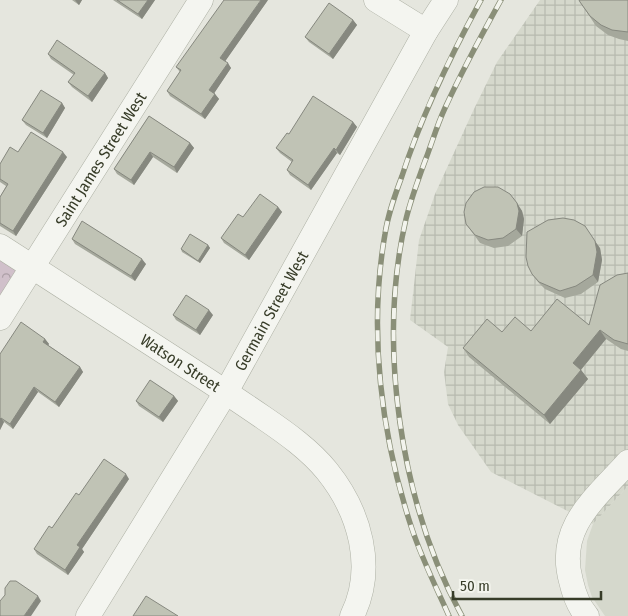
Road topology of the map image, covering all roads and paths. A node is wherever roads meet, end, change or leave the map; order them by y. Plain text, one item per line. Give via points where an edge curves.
1 (201, 0) edge
2 (376, 0) edge
3 (446, 0) edge
4 (426, 31) junction
5 (0, 246) edge
6 (32, 267) junction
7 (0, 318) edge
8 (226, 392) junction
9 (628, 462) edge
10 (88, 616) edge
11 (352, 616) edge
12 (587, 616) edge

1 - 6 street, Saint James Street West
2 - 4 street
3 - 4 street, Germain Street West
4 - 8 street, Germain Street West
5 - 6 street, Watson Street
6 - 7 street, Saint James Street West
6 - 8 street, Watson Street
8 - 10 street, Germain Street West
8 - 11 street, Watson Street via 298,443 327,471 345,497 352,510 364,561 361,595
9 - 12 street via 579,517 570,538 570,577 581,610

